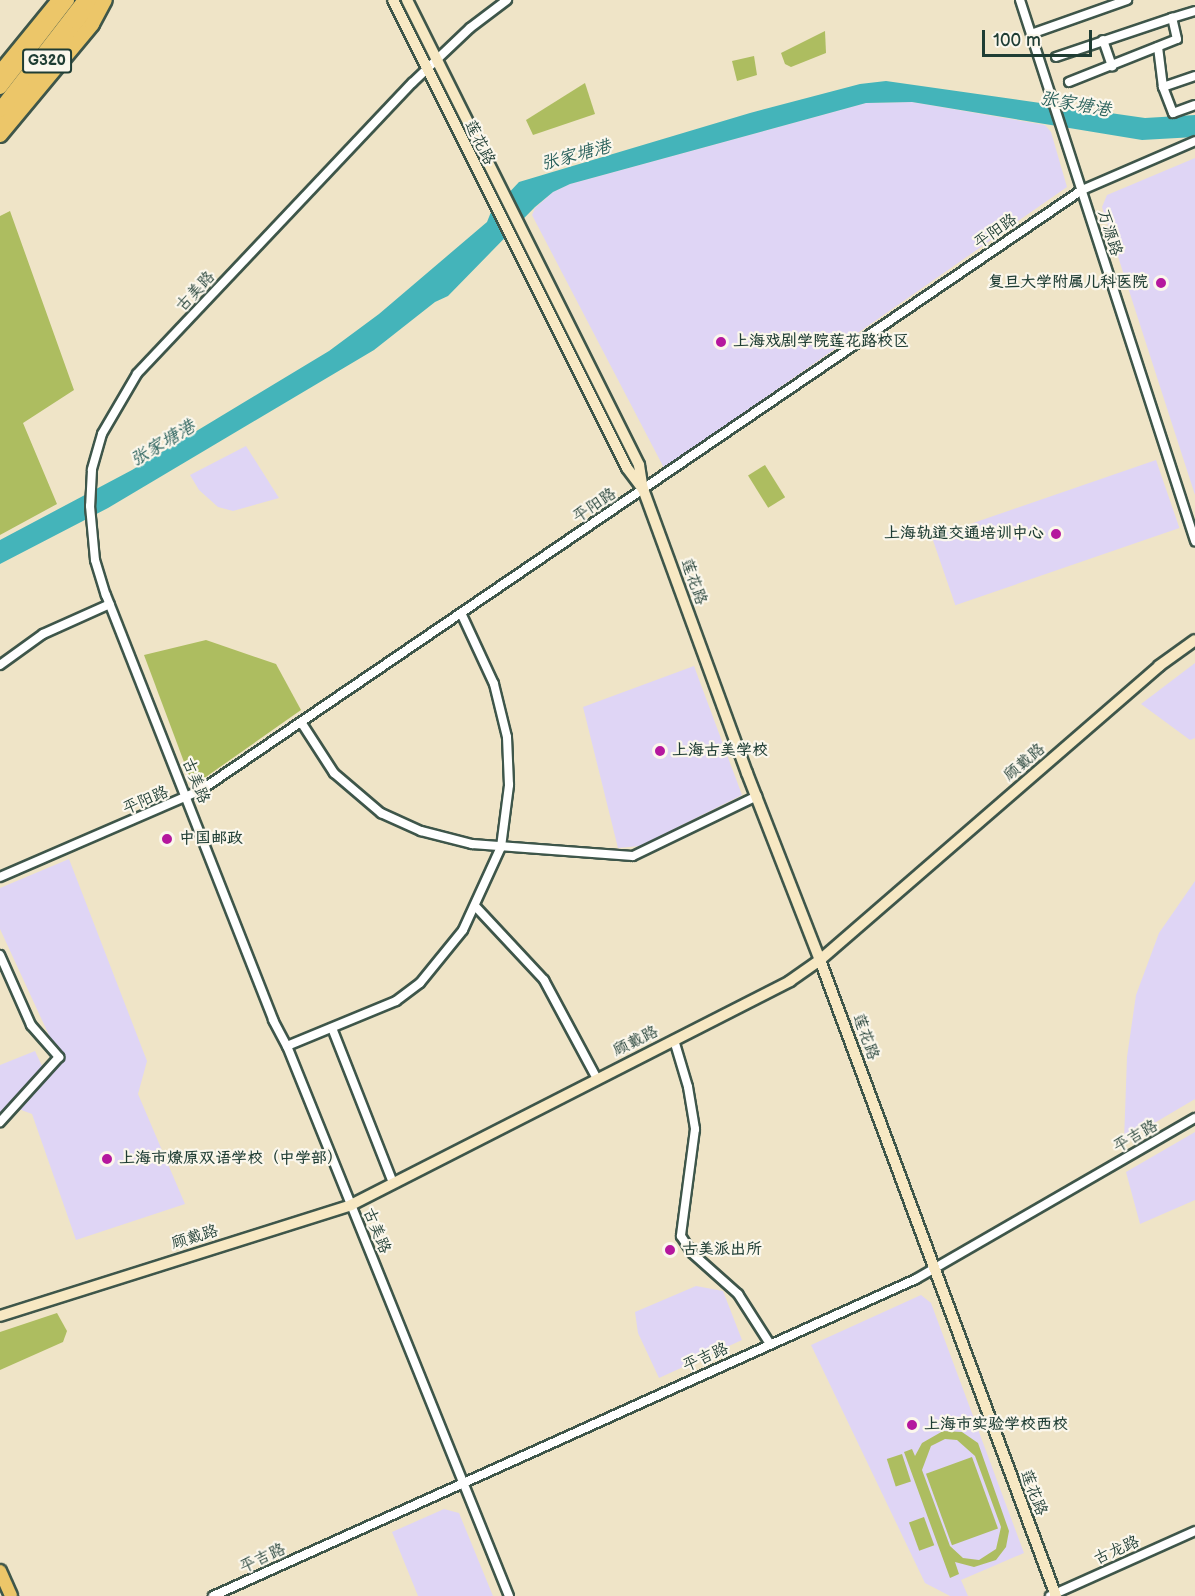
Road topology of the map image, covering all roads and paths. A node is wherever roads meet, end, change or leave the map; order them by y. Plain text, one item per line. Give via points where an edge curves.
1 (58, 0) edge
2 (67, 0) edge
3 (85, 0) edge
4 (95, 0) edge
5 (105, 0) edge
6 (393, 0) edge
7 (406, 0) edge
8 (507, 0) edge
9 (1020, 0) edge
10 (1127, 0) edge
11 (1195, 11) edge
12 (1172, 18) junction
13 (1031, 34) junction
14 (1103, 40) junction
15 (1158, 47) junction
16 (1056, 57) dead end
17 (436, 60) junction
18 (1112, 66) junction
19 (426, 70) junction
20 (0, 71) edge
21 (1195, 76) edge
22 (1069, 82) dead end
23 (0, 87) edge
24 (1164, 87) junction
25 (1195, 105) edge
26 (0, 110) edge
27 (0, 122) edge
28 (0, 135) edge
29 (1191, 143) edge
30 (1082, 189) junction
31 (644, 489) junction
32 (1195, 541) edge
33 (110, 604) junction
34 (461, 613) junction
35 (1195, 640) edge
36 (0, 664) edge
37 (301, 722) junction
38 (757, 796) junction
39 (187, 798) junction
40 (501, 847) junction
41 (0, 877) edge
42 (476, 907) junction
43 (0, 955) edge
44 (820, 960) junction
45 (332, 1028) junction
46 (674, 1040) junction
47 (287, 1046) junction
48 (597, 1079) junction
49 (1195, 1118) edge
50 (0, 1122) edge
51 (393, 1183) junction
52 (351, 1205) junction
53 (935, 1269) junction
54 (0, 1316) edge
55 (770, 1344) junction
56 (463, 1482) junction
57 (1195, 1531) edge
58 (0, 1571) edge
59 (1053, 1595) edge
60 (11, 1596) edge
61 (213, 1596) edge
62 (509, 1596) edge

1 - 20 main road, G320
2 - 23 highway
3 - 26 highway
4 - 27 main road, G320
5 - 28 highway via 92,24
6 - 19 main road, 莲花路
7 - 17 main road, 莲花路
8 - 17 street, 古美路
9 - 13 street, 万源路
10 - 13 street
11 - 12 street
12 - 14 street
12 - 15 street via 1177,39
13 - 30 street, 万源路
14 - 16 street
14 - 18 street
15 - 18 street
15 - 24 street
17 - 19 street, 古美路
17 - 31 main road, 莲花路 via 639,465
18 - 22 street
19 - 31 main road, 莲花路 via 627,468
19 - 33 street, 古美路 via 137,375 102,434 91,484 90,525 95,560
21 - 24 street
24 - 25 street via 1173,113
29 - 30 street, 平阳路
30 - 31 street, 平阳路
30 - 32 street, 万源路
31 - 34 street, 平阳路
31 - 38 main road, 莲花路
33 - 36 street via 44,634
33 - 39 street, 古美路
34 - 37 street, 平阳路
34 - 40 street via 502,709 509,785
35 - 44 main road, 顾戴路 via 1159,666
37 - 39 street, 平阳路
37 - 40 street via 334,773 381,813 445,839
38 - 40 street via 633,856
38 - 44 main road, 莲花路
39 - 41 street, 平阳路
39 - 47 street, 古美路 via 273,1020
40 - 42 street
42 - 45 street via 443,957 420,983 396,1001
42 - 48 street via 544,980
43 - 50 street via 31,1025 59,1058
44 - 46 main road, 顾戴路 via 790,981
44 - 53 main road, 莲花路
45 - 47 street
45 - 51 street
46 - 48 main road, 顾戴路
46 - 55 street via 688,1087 694,1129 691,1182 679,1227 681,1236 692,1253 738,1294
47 - 52 street, 古美路
48 - 51 main road, 顾戴路
49 - 53 street, 平吉路
51 - 52 main road, 顾戴路
52 - 54 main road, 顾戴路
52 - 56 street, 古美路
53 - 55 street, 平吉路
53 - 59 main road, 莲花路
55 - 56 street, 平吉路
56 - 61 street, 平吉路
56 - 62 street, 古美路
57 - 59 street, 古龙路
58 - 60 main road

